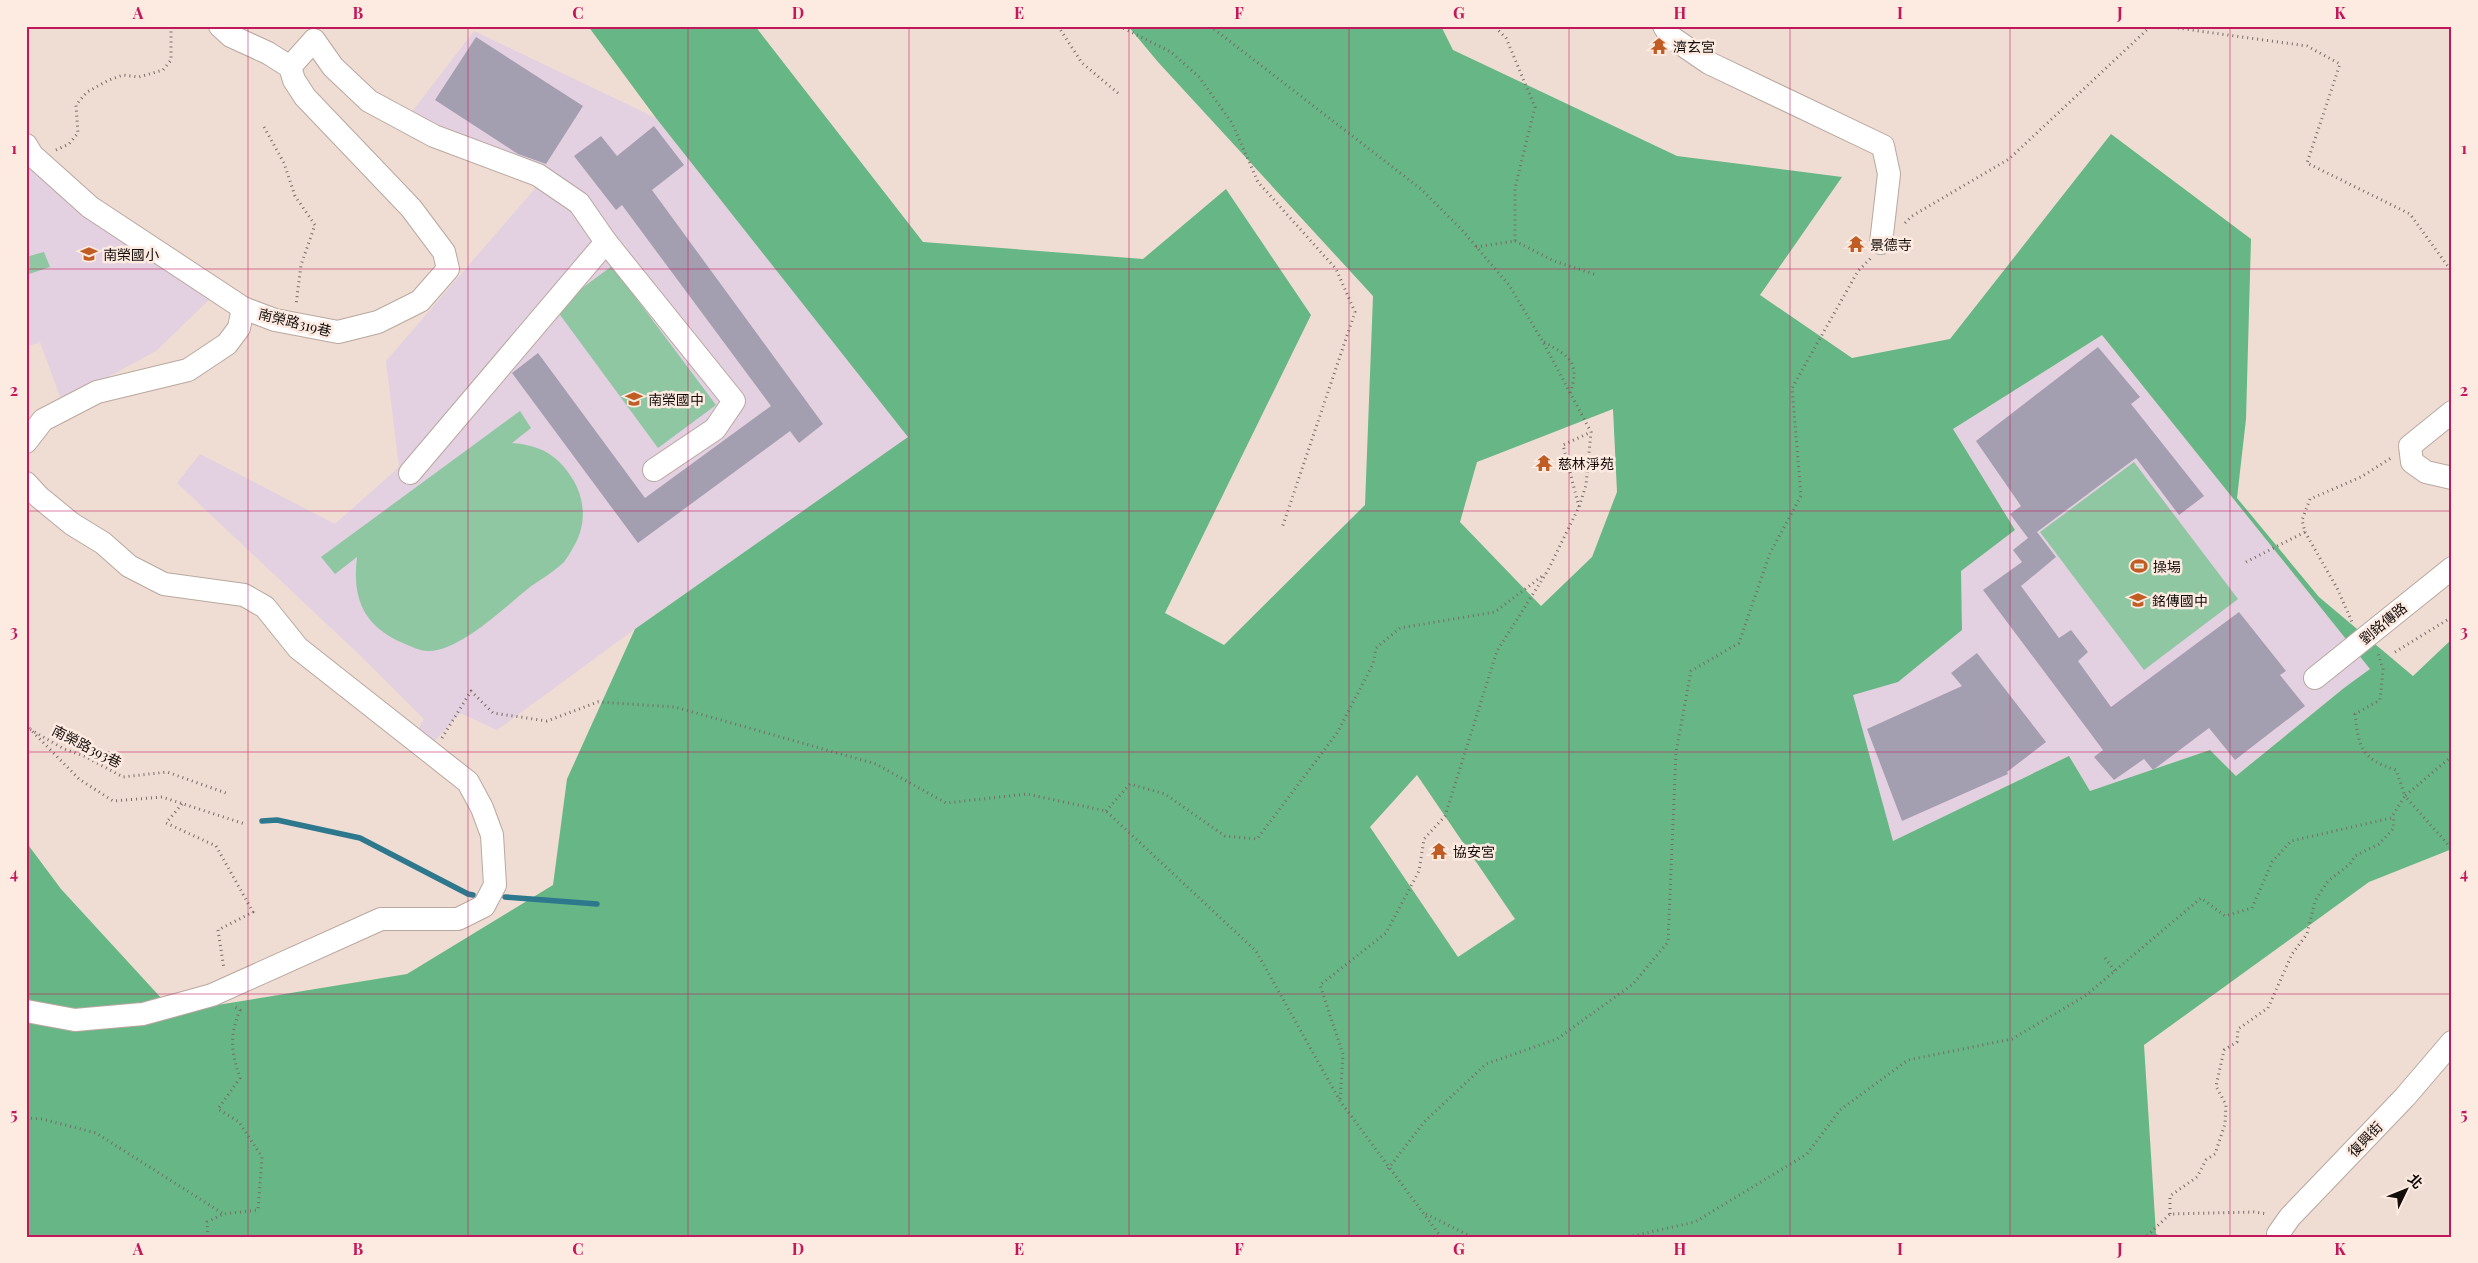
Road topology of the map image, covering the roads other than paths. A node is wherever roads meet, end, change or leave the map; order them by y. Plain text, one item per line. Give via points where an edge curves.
1 (220, 26) edge
2 (1664, 26) edge
3 (320, 33) edge
4 (290, 67) junction
5 (32, 153) edge
6 (606, 242) junction
7 (1884, 243) road end
8 (243, 308) junction
9 (2452, 412) edge
10 (26, 442) edge
11 (654, 470) dead end
12 (410, 473) dead end
13 (2452, 478) edge
14 (26, 483) edge
15 (2452, 568) edge
16 (2314, 678) dead end
17 (26, 1011) edge
18 (2452, 1042) edge
19 (2284, 1226) road end

1 - 4 street via 230,36
2 - 7 street via 1671,37 1709,63 1884,146 1889,174
3 - 4 street
3 - 6 street via 333,67 369,101 434,136 538,175 578,203
4 - 8 street, 南榮路319巷 via 305,97 417,216 444,252 448,269 420,301 378,322 338,332 275,320
5 - 8 street, 南榮路319巷 via 90,207
6 - 11 street via 734,401 715,429
6 - 12 street
8 - 10 street via 239,328 227,344 188,370 97,392 43,420
9 - 13 street via 2410,446 2412,462 2426,472
14 - 17 street via 72,524 103,543 129,566 164,584 244,596 265,607 298,648 468,782 492,835 495,885 484,906 458,919 381,919 212,995 143,1014 75,1020
15 - 16 street, 劉銘傳路 via 2367,646
18 - 19 street, 復興街

